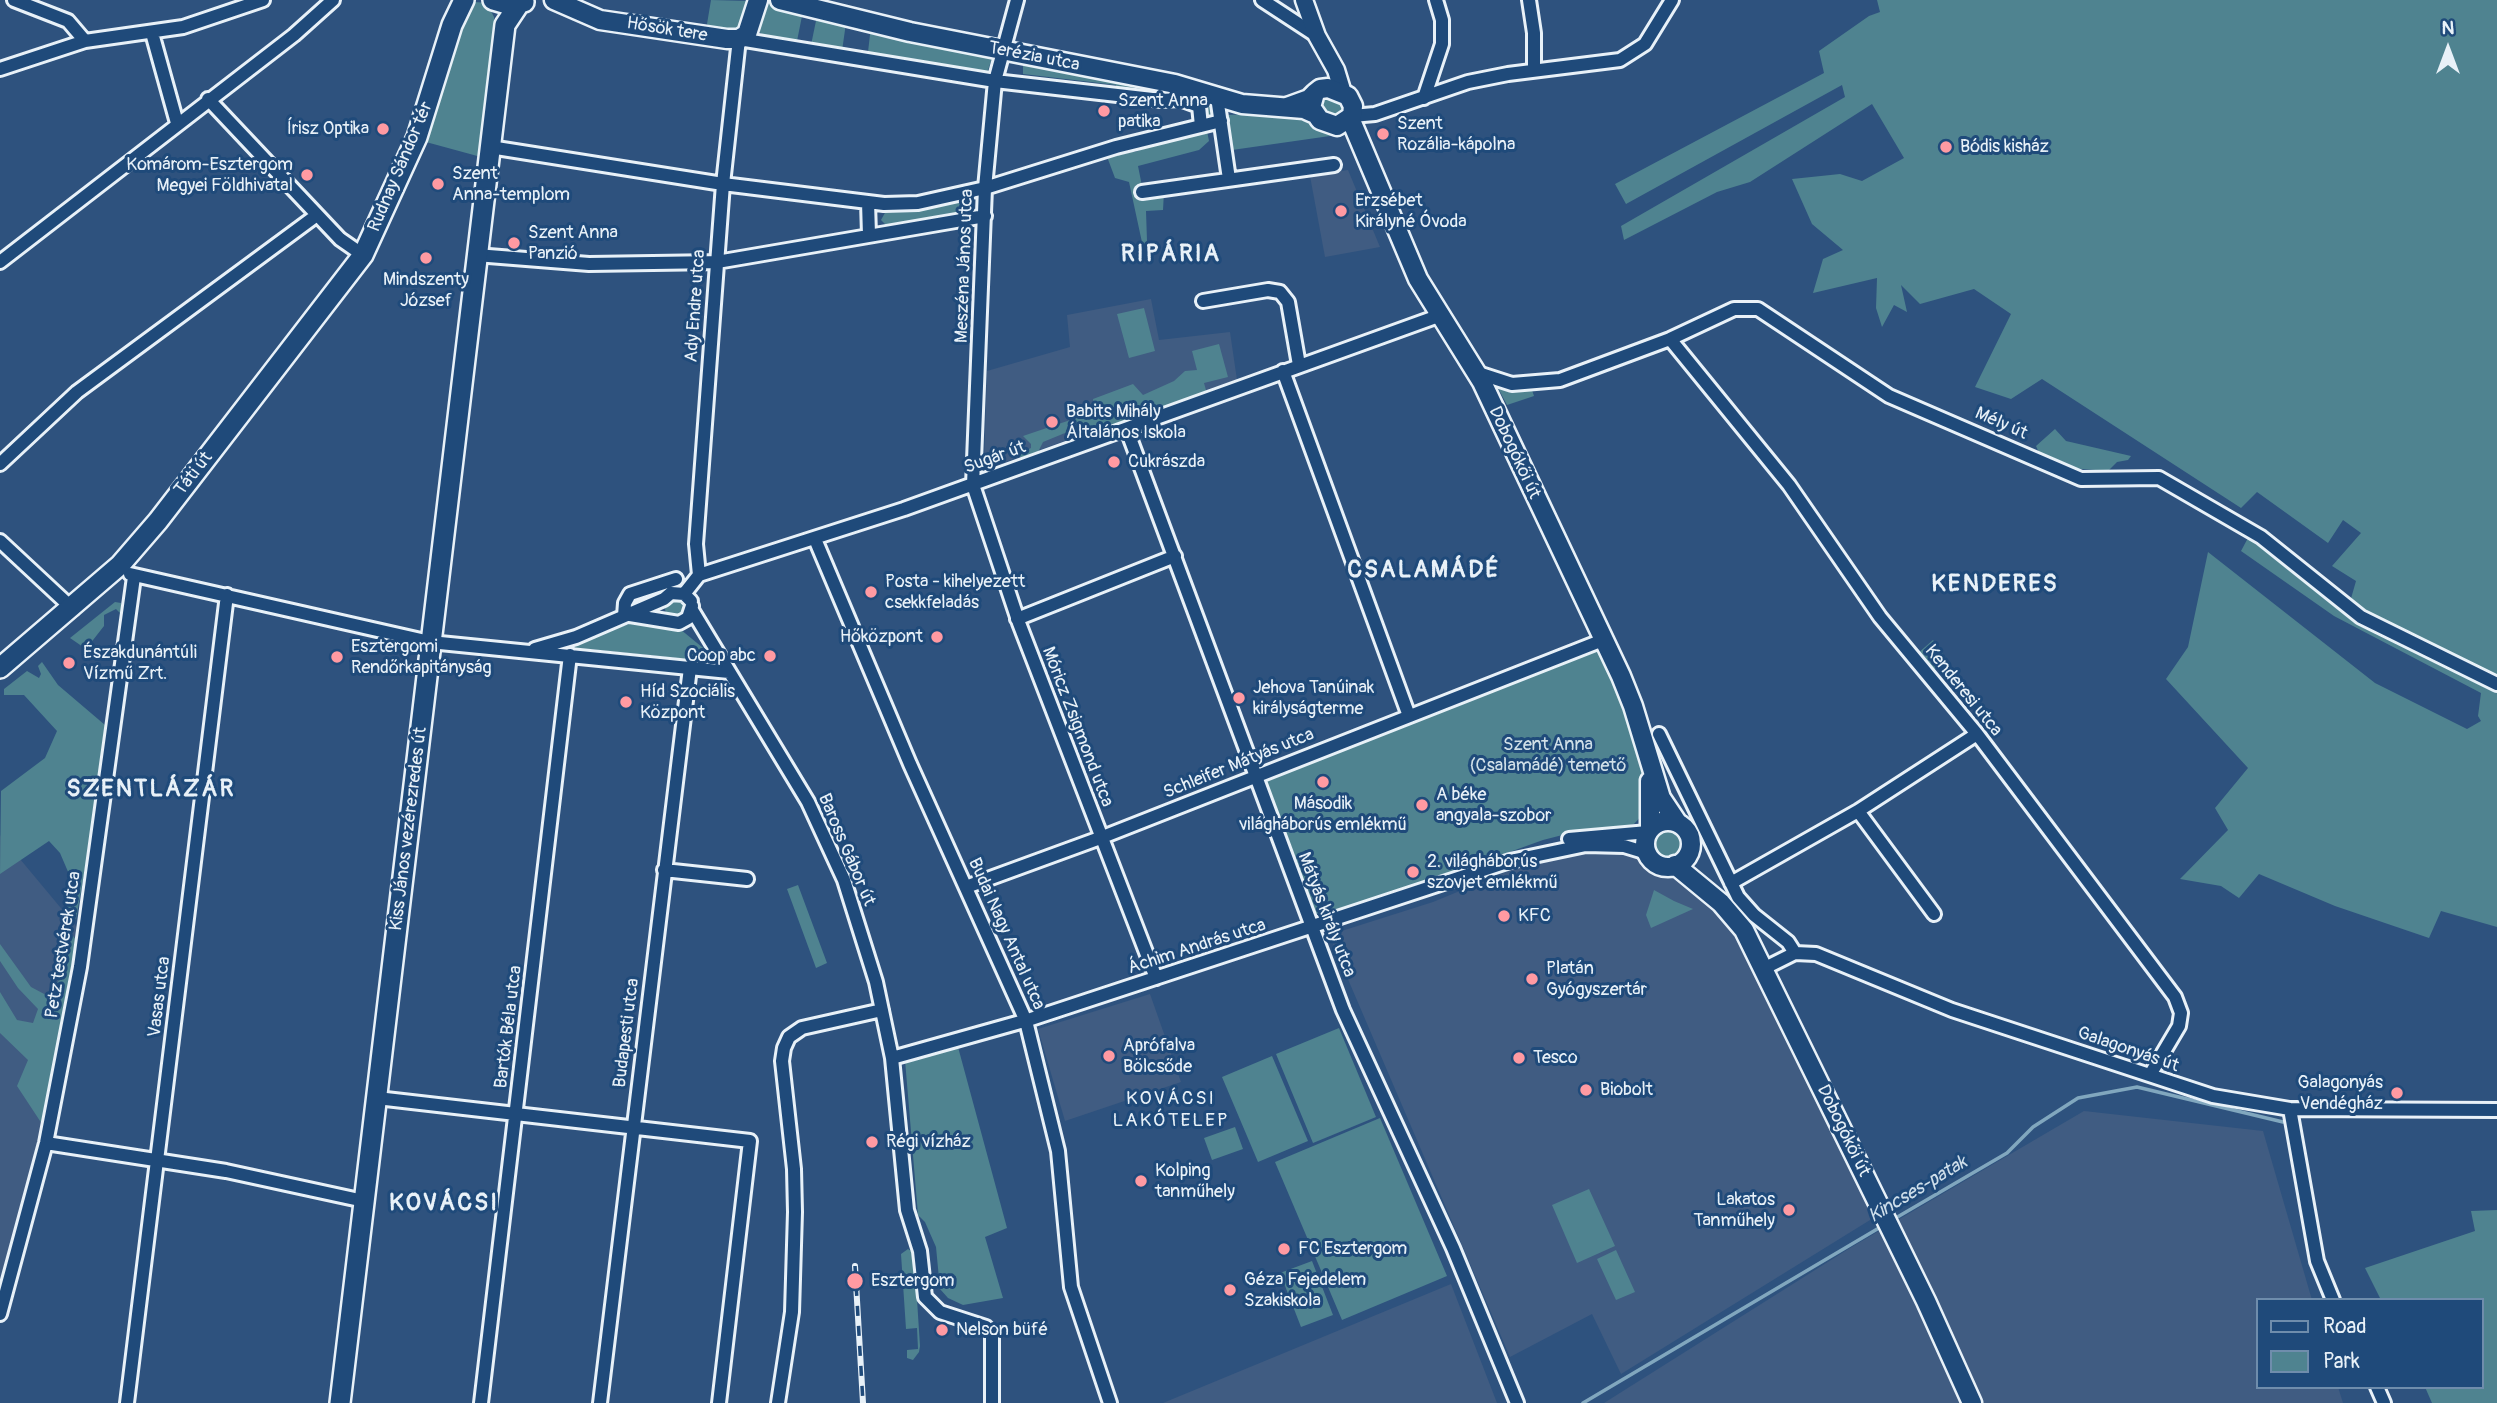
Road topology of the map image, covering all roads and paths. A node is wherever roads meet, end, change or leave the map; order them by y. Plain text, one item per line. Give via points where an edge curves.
1 (14, 0) edge
2 (263, 0) edge
3 (333, 0) edge
4 (464, 0) edge
5 (493, 0) edge
6 (554, 0) edge
7 (758, 0) edge
8 (780, 0) edge
9 (1017, 0) edge
10 (1262, 0) edge
11 (1304, 0) edge
12 (1436, 0) edge
13 (1529, 0) edge
14 (1672, 0) edge
15 (523, 2) edge
16 (505, 25) junction
17 (152, 33) junction
18 (1317, 36) junction
19 (739, 39) junction
20 (85, 41) junction
21 (1005, 51) junction
22 (0, 69) edge
23 (1534, 69) junction
24 (995, 80) junction
25 (1329, 91) junction
26 (1217, 97) junction
27 (1424, 98) junction
28 (208, 99) junction
29 (1287, 107) junction
30 (1313, 113) junction
31 (1353, 116) junction
32 (1221, 121) junction
33 (177, 123) junction
34 (1201, 126) junction
35 (490, 147) junction
36 (1334, 164) dead end
37 (1230, 179) junction
38 (723, 184) junction
39 (985, 188) junction
40 (1142, 192) dead end
41 (868, 202) junction
42 (317, 215) junction
43 (985, 216) junction
44 (869, 235) junction
45 (363, 255) junction
46 (476, 255) junction
47 (0, 262) edge
48 (717, 262) junction
49 (1203, 301) dead end
50 (1441, 315) junction
51 (1670, 339) junction
52 (1299, 365) junction
53 (1283, 371) junction
54 (1475, 372) junction
55 (1127, 430) junction
56 (0, 464) edge
57 (973, 485) junction
58 (815, 539) junction
59 (0, 541) edge
60 (1175, 556) junction
61 (127, 571) junction
62 (699, 575) junction
63 (676, 579) dead end
64 (227, 595) junction
65 (664, 599) junction
66 (689, 601) junction
67 (73, 609) junction
68 (626, 615) junction
69 (1017, 619) junction
70 (669, 621) junction
71 (684, 621) junction
72 (1603, 640) junction
73 (430, 642) junction
74 (709, 642) junction
75 (528, 651) junction
76 (570, 655) junction
77 (0, 668) edge
78 (690, 668) junction
79 (729, 672) junction
80 (2497, 684) edge
81 (1409, 716) junction
82 (1659, 734) dead end
83 (1977, 734) junction
84 (1648, 760) junction
85 (1254, 776) junction
86 (1858, 811) junction
87 (1676, 822) junction
88 (1649, 830) junction
89 (1100, 838) junction
90 (1690, 850) junction
91 (1647, 853) junction
92 (1510, 861) junction
93 (1675, 865) junction
94 (664, 870) junction
95 (747, 879) dead end
96 (1731, 883) junction
97 (966, 887) junction
98 (1721, 903) junction
99 (1934, 914) dead end
100 (1311, 928) junction
101 (1795, 953) junction
102 (1765, 968) junction
103 (1156, 978) junction
104 (882, 1010) junction
105 (1026, 1021) junction
106 (892, 1058) junction
107 (2150, 1075) junction
108 (377, 1098) junction
109 (2290, 1109) junction
110 (2497, 1110) edge
111 (517, 1114) junction
112 (634, 1127) junction
113 (46, 1143) junction
114 (157, 1159) junction
115 (364, 1201) junction
116 (2332, 1298) edge
117 (0, 1314) edge
118 (127, 1403) edge
119 (340, 1403) edge
120 (481, 1403) edge
121 (600, 1403) edge
122 (719, 1403) edge
123 (778, 1403) edge
124 (992, 1403) edge
125 (1110, 1403) edge
126 (1517, 1403) edge
127 (1972, 1403) edge

1 - 20 street via 68,21
2 - 17 street
3 - 28 street
4 - 45 main road, Rudnay Sándor tér via 417,137
5 - 15 main road via 510,5
5 - 16 main road
6 - 19 main road, Hősök tere via 600,20
7 - 19 main road via 751,26
8 - 21 main road, Terézia utca
9 - 21 street, Meszéna János utca
10 - 18 street
11 - 18 street
12 - 27 street via 1442,44
13 - 23 street
14 - 23 street via 1645,44 1628,57
15 - 16 main road
16 - 35 main road
17 - 20 street
17 - 33 street
18 - 25 street via 1336,70
19 - 24 street, Terézia utca
19 - 38 street, Ady Endre utca
20 - 22 street
21 - 24 street, Meszéna János utca
21 - 26 main road, Terézia utca via 1175,84
23 - 27 street via 1468,82
24 - 34 street, Terézia utca via 1194,102 1199,106
24 - 39 street, Meszéna János utca
25 - 29 main road
25 - 30 main road via 1311,102
25 - 31 main road via 1350,99
26 - 29 main road, Terézia utca
26 - 32 street
27 - 31 street
28 - 33 street
28 - 42 street
29 - 30 main road, Terézia utca
30 - 31 main road via 1331,125
31 - 50 main road, Dobogókői út via 1418,279
32 - 34 street
32 - 37 street
33 - 47 street
34 - 39 street
35 - 38 street
35 - 46 main road
36 - 37 street
37 - 40 street
38 - 41 street
38 - 48 street, Ady Endre utca
39 - 41 street via 918,203
39 - 43 street, Meszéna János utca
41 - 44 street
42 - 45 street
42 - 56 street via 78,392
43 - 44 street
43 - 57 street, Meszéna János utca
44 - 48 street
45 - 61 main road, Táti út via 158,521
46 - 48 street via 589,264
46 - 73 main road, Kiss János vezérezredes út
48 - 62 street, Ady Endre utca via 696,544
49 - 52 street via 1280,292 1288,302
50 - 52 street, Sugár út
50 - 54 main road, Dobogókői út
51 - 54 street, Mély út via 1560,380 1512,384
51 - 80 street, Mély út via 1734,309 1765,311 1889,396 2081,478 2160,478 2261,537 2361,617
51 - 83 street, Kenderesi utca via 1789,485 1880,617
52 - 53 street, Sugár út
53 - 55 street, Sugár út
53 - 81 street
54 - 72 main road, Dobogókői út
55 - 57 street, Sugár út
55 - 60 street, Mátyás király utca
57 - 58 street, Sugár út
57 - 69 street, Móricz Zsigmond utca
58 - 62 street, Sugár út
58 - 97 street, Budai Nagy Antal utca
59 - 67 street
60 - 69 street
60 - 85 street, Mátyás király utca
61 - 64 street
61 - 67 main road, Táti út
61 - 113 street, Petz testvérek utca via 82,957
62 - 66 street
63 - 68 street via 630,594
64 - 73 street
64 - 114 street, Vasas utca
65 - 66 street via 675,592
65 - 68 street
65 - 70 street via 663,613
66 - 71 street
66 - 74 street
67 - 77 main road, Táti út
68 - 70 street
68 - 75 street
69 - 89 street, Móricz Zsigmond utca
70 - 71 street
71 - 74 street
72 - 81 street, Schleifer Mátyás utca
72 - 84 main road, Dobogókői út via 1633,706
73 - 75 street
73 - 108 main road, Kiss János vezérezredes út
74 - 79 street, Baross Gábor út
75 - 76 street
76 - 78 street
76 - 111 street, Bartók Béla utca
78 - 79 street
78 - 94 street, Budapesti utca
79 - 104 street, Baross Gábor út via 824,832 856,916
81 - 85 street, Schleifer Mátyás utca
82 - 96 street
83 - 86 street
83 - 107 street, Kenderesi utca via 2179,1004 2179,1026
84 - 87 main road, Dobogókői út via 1661,798
84 - 88 main road, Dobogókői út
85 - 89 street, Schleifer Mátyás utca
85 - 100 street, Mátyás király utca
86 - 96 street
86 - 99 street
87 - 88 main road via 1664,821
87 - 90 main road via 1688,834
88 - 91 main road via 1644,841
88 - 92 street, Áchim András utca via 1552,842
89 - 97 street, Schleifer Mátyás utca
89 - 103 street, Móricz Zsigmond utca
90 - 93 main road
90 - 98 main road, Dobogókői út
91 - 92 street, Áchim András utca via 1624,846 1586,845
91 - 93 main road via 1658,865
92 - 100 street, Áchim András utca
93 - 98 main road, Dobogókői út
94 - 95 street
94 - 112 street, Budapesti utca
96 - 101 street via 1745,906
97 - 105 street, Budai Nagy Antal utca
98 - 102 main road, Dobogókői út via 1744,930
100 - 103 street, Áchim András utca
100 - 126 street, Mátyás király utca
101 - 102 street
101 - 107 street, Galagonyás út via 1816,954 1952,1010
102 - 127 main road, Dobogókői út
103 - 105 street, Áchim András utca
104 - 106 street, Baross Gábor út
104 - 123 street via 802,1028 789,1037 784,1048 795,1212 792,1312
105 - 106 street, Áchim András utca
105 - 125 street, Budai Nagy Antal utca via 1058,1151 1071,1286
106 - 124 street, Baross Gábor út via 907,1210 920,1251 924,1294 945,1314 986,1327 992,1334
107 - 109 street, Galagonyás út via 2213,1097
108 - 111 street
108 - 115 main road, Kiss János vezérezredes út
109 - 110 street, Galagonyás út
109 - 116 street via 2317,1261
111 - 112 street
111 - 120 street, Bartók Béla utca
112 - 121 street, Budapesti utca
112 - 122 street via 750,1141
113 - 114 street
113 - 117 street, Petz testvérek utca
114 - 115 street
114 - 118 street, Vasas utca
115 - 119 main road, Kiss János vezérezredes út

